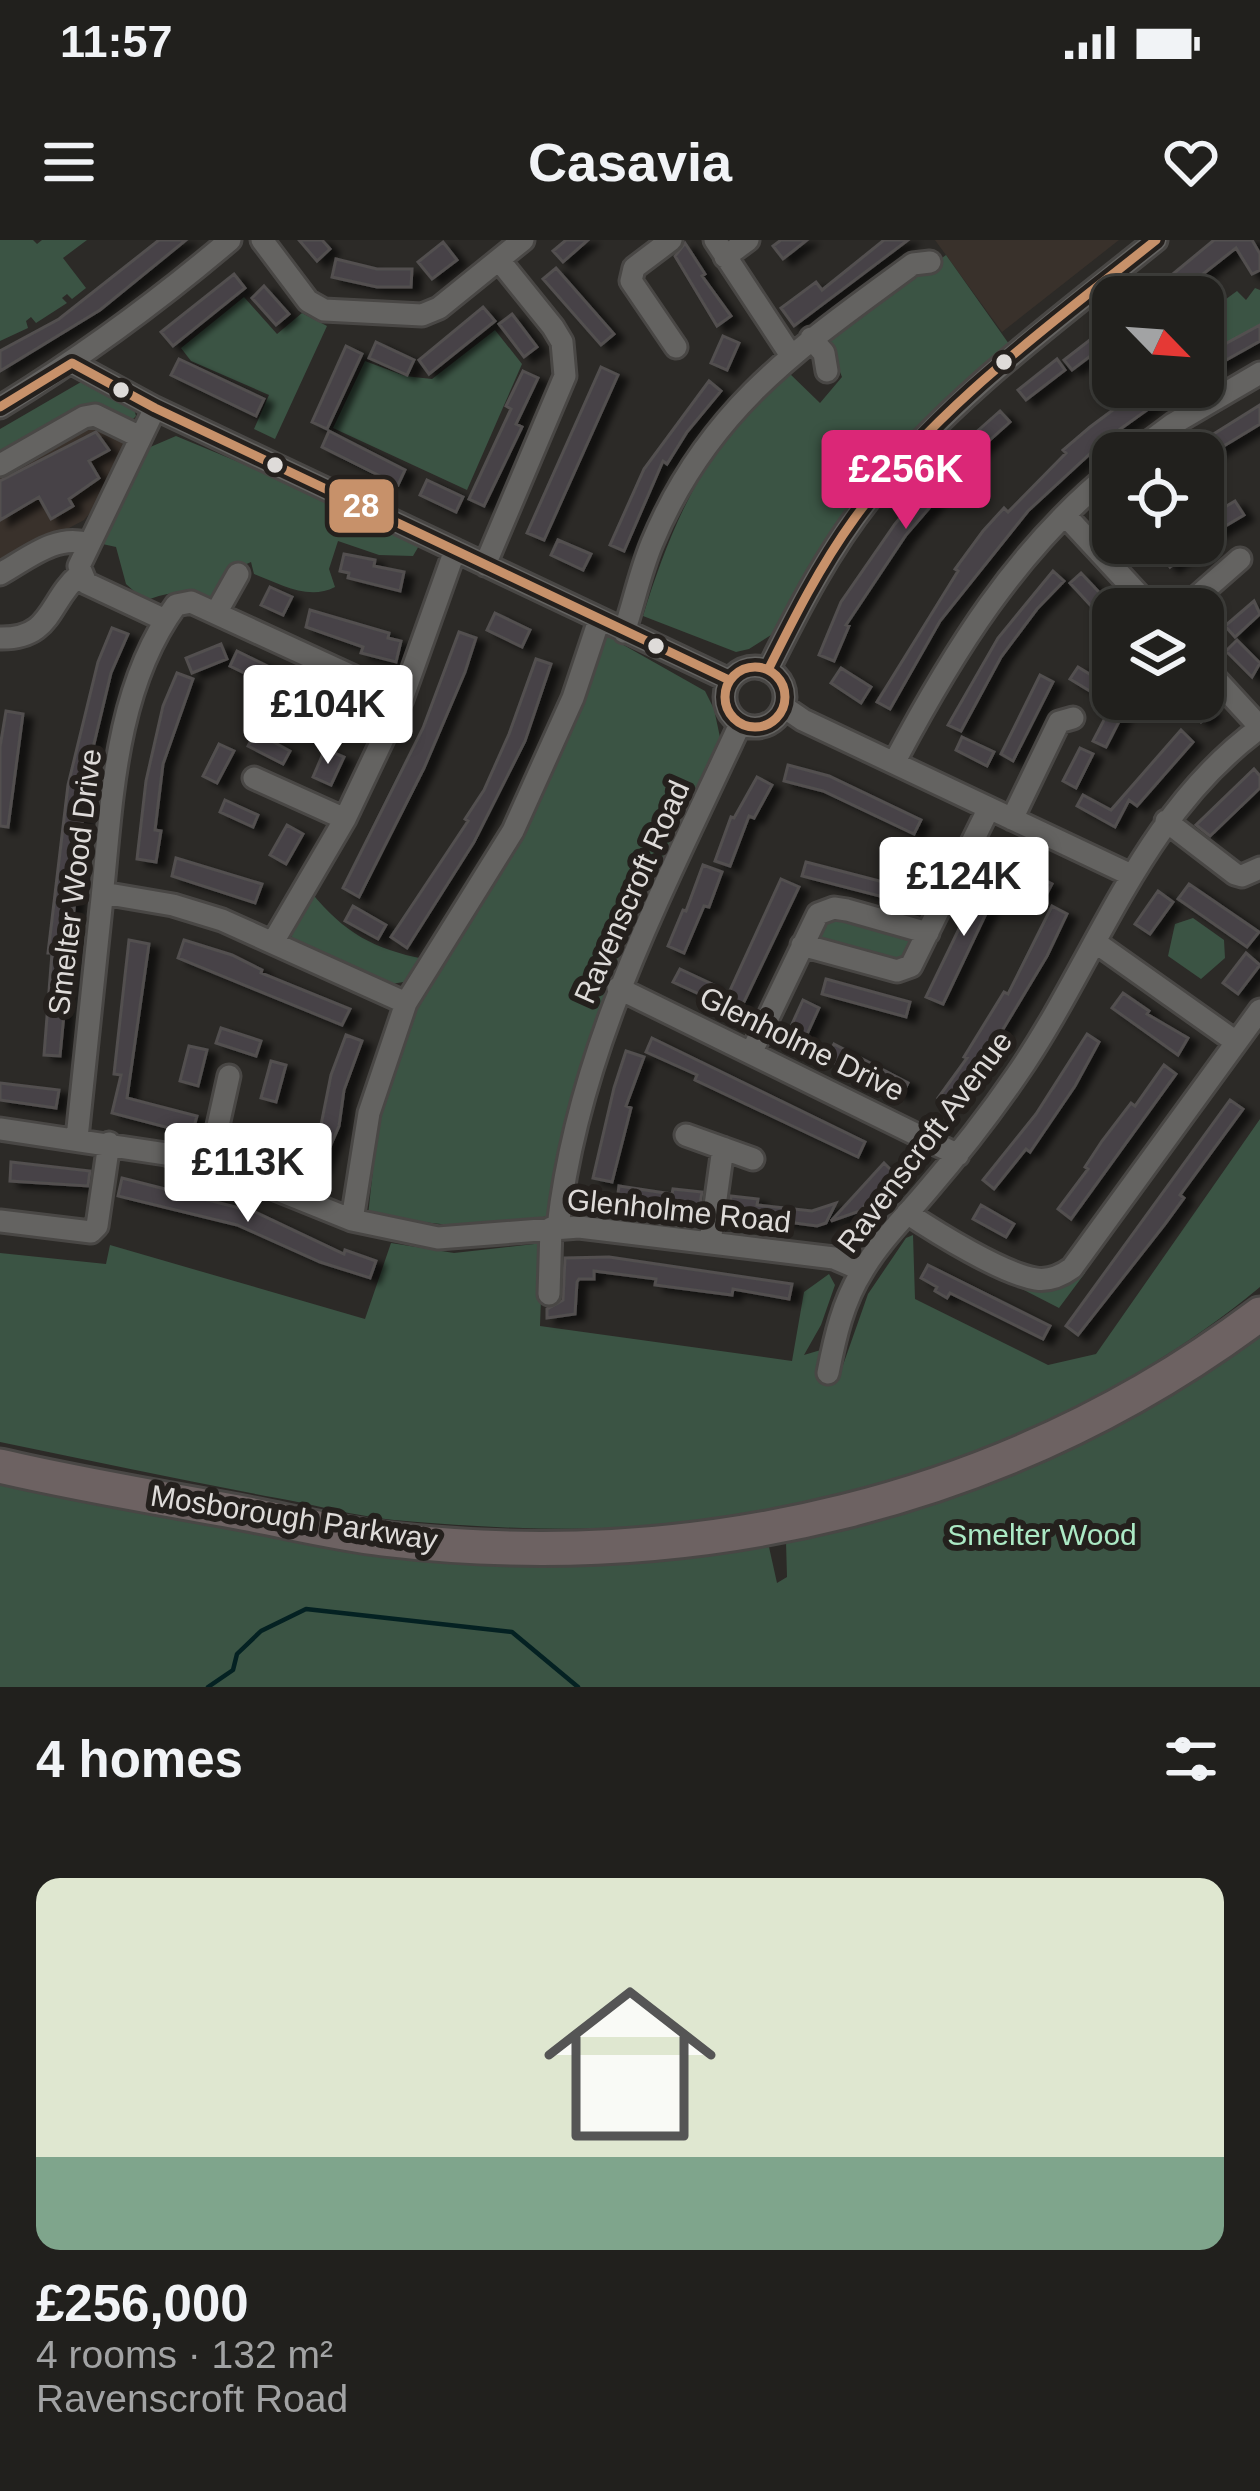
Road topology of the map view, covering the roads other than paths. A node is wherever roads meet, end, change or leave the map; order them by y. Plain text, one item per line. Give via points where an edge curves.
1 (230, 240) edge
2 (262, 240) edge
3 (523, 240) edge
4 (670, 240) edge
5 (748, 240) edge
6 (1156, 240) edge
7 (720, 249) edge
8 (499, 260) junction
9 (930, 262) dead end
10 (811, 338) junction
11 (676, 346) dead end
12 (790, 354) junction
13 (72, 363) junction
14 (827, 371) dead end
15 (1260, 373) edge
16 (0, 407) edge
17 (155, 408) junction
18 (1164, 432) edge
19 (140, 437) junction
20 (0, 465) edge
21 (1092, 490) edge
22 (1065, 515) junction
23 (93, 550) junction
24 (455, 550) junction
25 (1240, 559) dead end
26 (485, 565) junction
27 (0, 574) edge
28 (80, 574) junction
29 (238, 574) dead end
30 (1133, 588) edge
31 (1207, 588) edge
32 (216, 613) junction
33 (165, 620) junction
34 (599, 620) junction
35 (624, 632) junction
36 (0, 638) edge
37 (768, 670) junction
38 (729, 680) junction
39 (1224, 688) edge
40 (402, 699) junction
41 (784, 707) junction
42 (1073, 718) dead end
43 (740, 724) junction
44 (1260, 728) edge
45 (895, 761) junction
46 (254, 778) dead end
47 (989, 808) junction
48 (346, 819) junction
49 (1012, 819) junction
50 (1166, 821) junction
51 (1260, 868) edge
52 (1131, 875) junction
53 (103, 893) junction
54 (928, 933) junction
55 (273, 942) junction
56 (1096, 942) junction
57 (802, 945) junction
58 (618, 988) junction
59 (406, 1003) junction
60 (1260, 1010) edge
61 (1236, 1042) junction
62 (752, 1051) junction
63 (229, 1076) dead end
64 (0, 1129) edge
65 (686, 1136) dead end
66 (76, 1138) junction
67 (109, 1143) junction
68 (723, 1148) junction
69 (958, 1155) junction
70 (753, 1159) dead end
71 (209, 1166) junction
72 (907, 1214) junction
73 (352, 1220) junction
74 (0, 1221) edge
75 (555, 1227) junction
76 (710, 1242) junction
77 (862, 1270) junction
78 (549, 1294) dead end
79 (1260, 1313) edge
80 (828, 1373) dead end
81 (0, 1466) edge

1 - 13 street
2 - 8 street via 308,301 337,314 431,313
3 - 8 street
4 - 11 street via 634,268 631,281
5 - 7 street
6 - 37 street via 989,372 920,441 814,581
7 - 12 street
8 - 26 street via 562,342 565,376
9 - 10 street via 913,264
10 - 12 street
10 - 14 street
12 - 35 street via 741,402 676,492
13 - 16 street
13 - 17 street
15 - 18 street
17 - 19 street
17 - 24 street
19 - 20 street via 84,417
19 - 23 street
21 - 22 street
22 - 30 street
22 - 45 street via 999,588
23 - 27 street via 70,539
23 - 28 street
24 - 26 street
24 - 40 street
25 - 31 street
26 - 34 street
28 - 33 street via 96,590
28 - 36 street via 31,634
29 - 32 street
32 - 33 street via 184,602
32 - 40 street
33 - 53 street, Smelter Wood Drive via 125,727
34 - 35 street
34 - 59 street via 574,698 513,831
35 - 38 street
37 - 38 street via 748,668
37 - 41 street via 783,686
38 - 43 street via 725,706
39 - 44 street
40 - 48 street
41 - 43 street via 768,725
41 - 45 street
42 - 49 street via 1059,722
43 - 58 street, Ravenscroft Road
44 - 50 street, Ravenscroft Avenue via 1230,749
45 - 47 street
46 - 48 street
47 - 49 street
47 - 54 street
48 - 55 street
49 - 52 street
50 - 51 street via 1234,874
50 - 52 street, Ravenscroft Avenue
52 - 56 street, Ravenscroft Avenue
53 - 55 street via 173,905
53 - 66 street, Smelter Wood Drive
54 - 57 street via 834,908 818,914
54 - 57 street via 911,965 897,971
55 - 59 street
56 - 61 street
56 - 69 street, Ravenscroft Avenue via 1039,1042
57 - 62 street
58 - 62 street, Glenholme Drive
58 - 75 street, Ravenscroft Road
59 - 73 street via 369,1113
60 - 61 street
61 - 72 street via 1062,1275 1024,1276
62 - 69 street, Glenholme Drive
63 - 71 street
64 - 66 street, Glenholme Road
65 - 68 street
66 - 67 street, Glenholme Road
67 - 71 street, Glenholme Road
67 - 74 street via 91,1232
68 - 70 street
68 - 76 street
69 - 72 street, Ravenscroft Avenue
71 - 73 street, Glenholme Road
72 - 77 street, Ravenscroft Avenue
73 - 75 street, Glenholme Road via 438,1238
75 - 76 street, Glenholme Road
75 - 78 street, Ravenscroft Road
76 - 77 street, Glenholme Road via 834,1258
77 - 80 street, Ravenscroft Avenue
79 - 81 highway, Mosborough Parkway via 1082,1425 874,1504 753,1534 540,1548 383,1539

